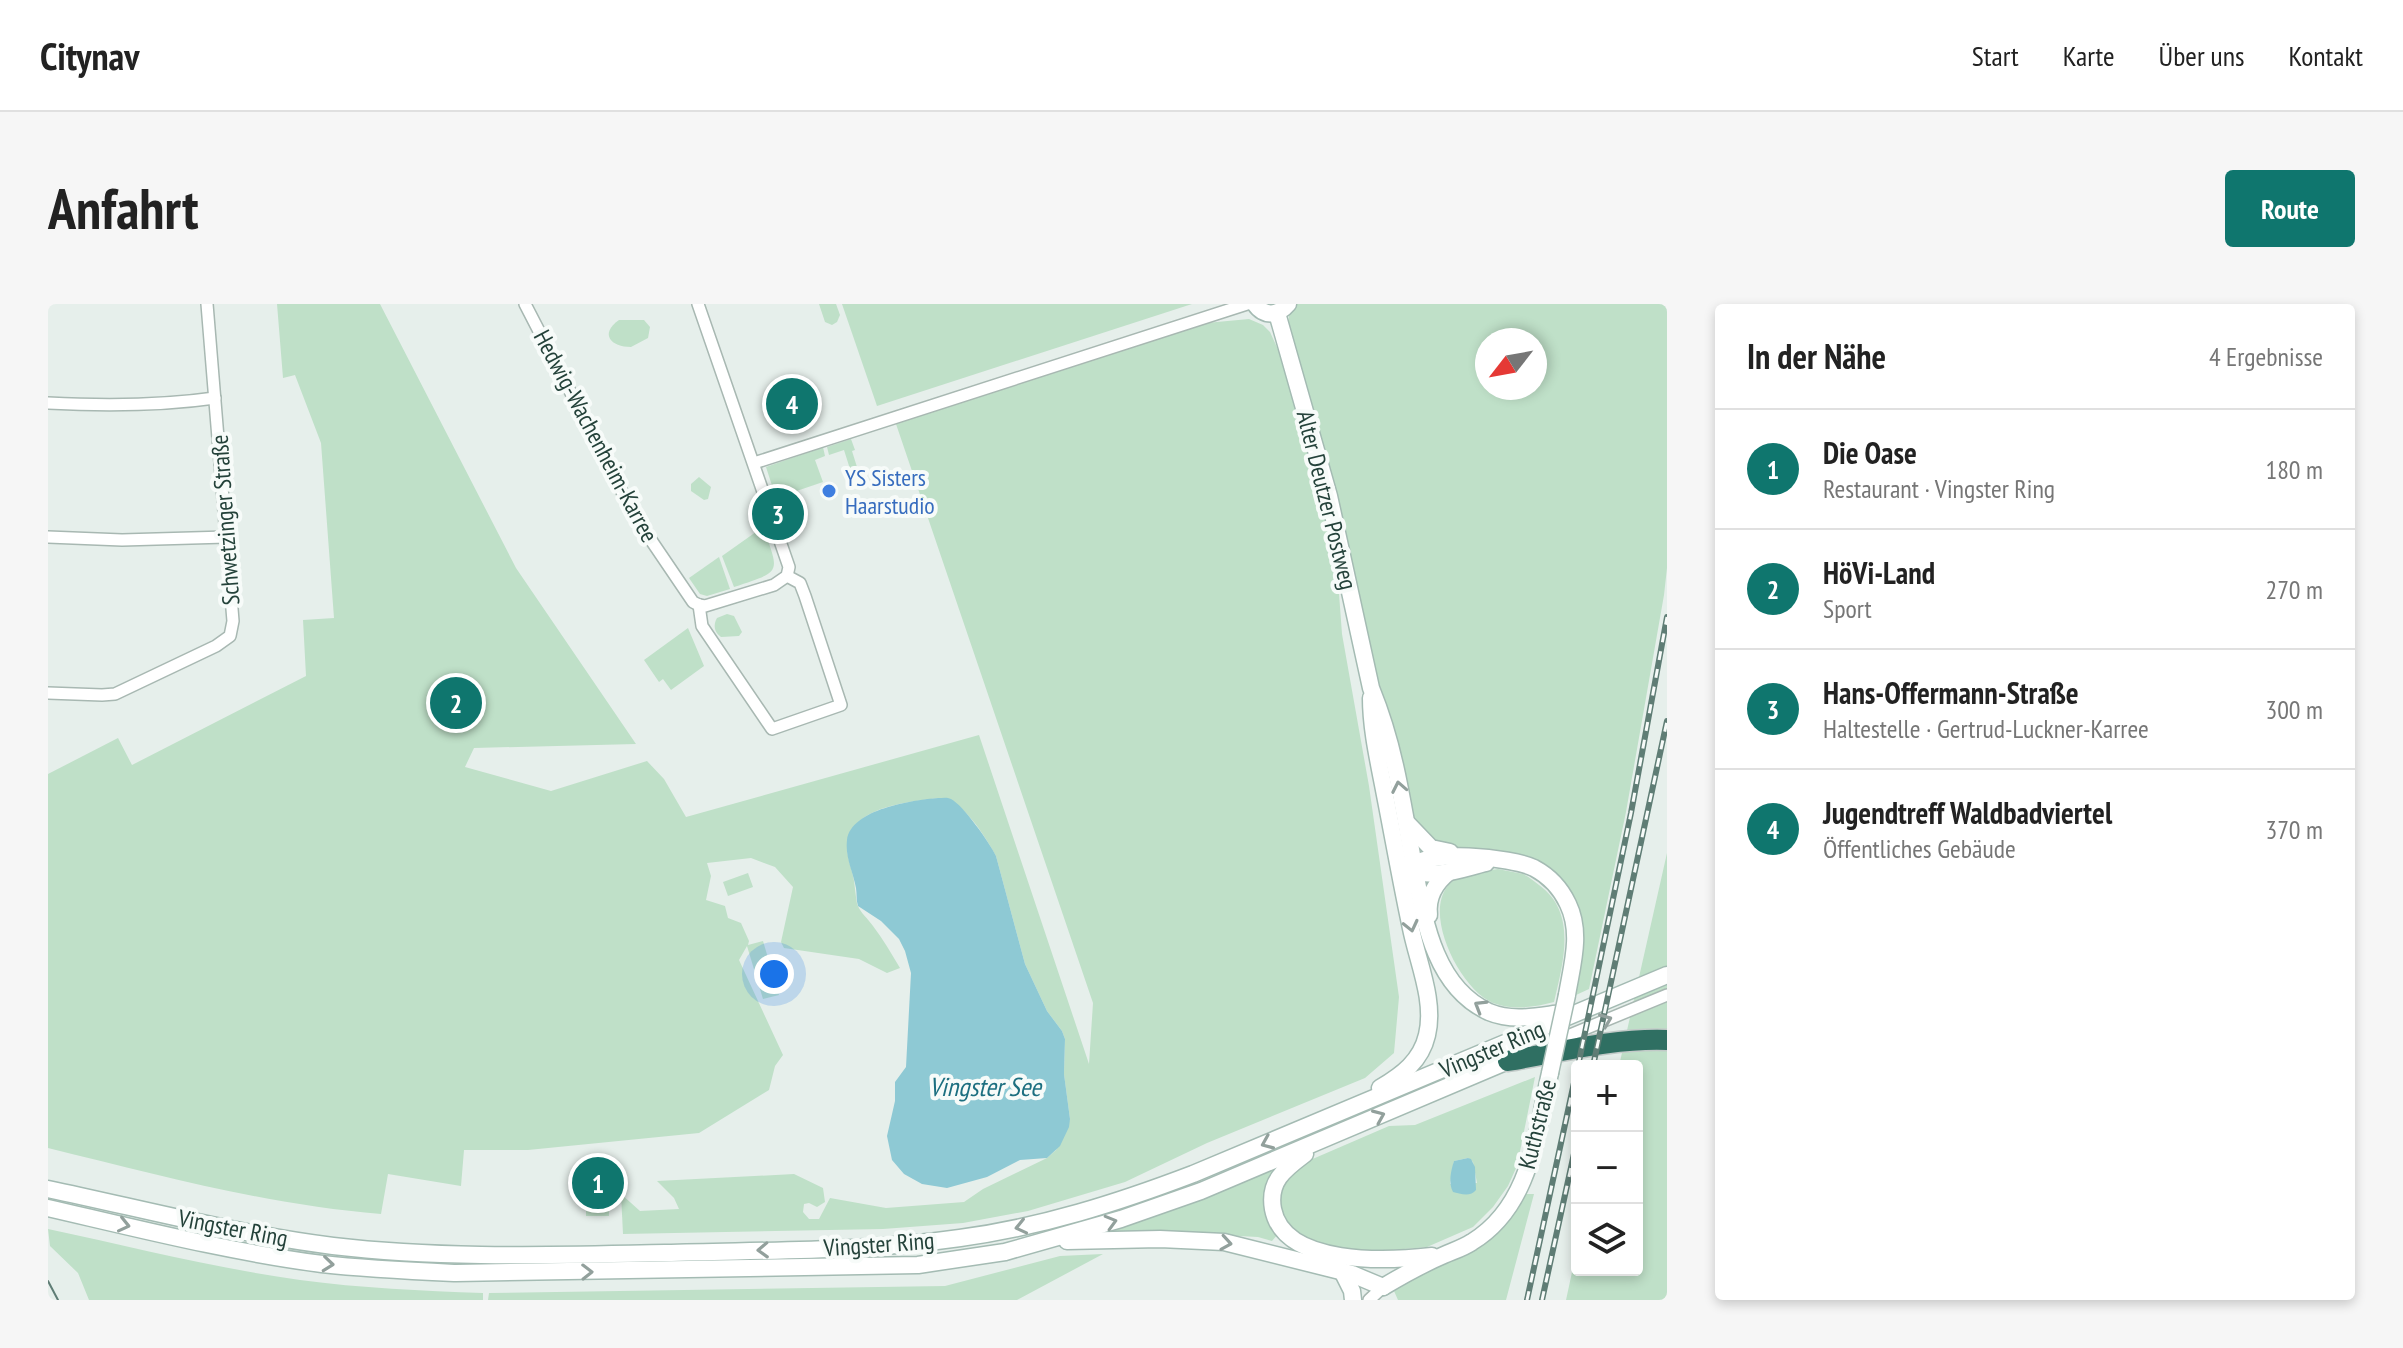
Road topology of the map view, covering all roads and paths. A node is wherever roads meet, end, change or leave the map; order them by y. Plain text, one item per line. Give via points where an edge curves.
1 (207, 304) edge
2 (525, 304) edge
3 (698, 304) edge
4 (1247, 304) edge
5 (1255, 304) edge
6 (1282, 309) edge
7 (215, 398) junction
8 (48, 403) edge
9 (754, 463) junction
10 (48, 537) edge
11 (226, 537) junction
12 (787, 576) junction
13 (699, 605) junction
14 (1371, 688) junction
15 (48, 693) edge
16 (1405, 820) junction
17 (1396, 850) junction
18 (1479, 856) junction
19 (1504, 859) junction
20 (1413, 867) junction
21 (1449, 872) junction
22 (1403, 890) junction
23 (1439, 959) junction
24 (1667, 975) edge
25 (1667, 995) edge
26 (1583, 1010) junction
27 (1667, 1040) edge
28 (1508, 1061) junction
29 (1339, 1114) junction
30 (1326, 1139) junction
31 (48, 1181) edge
32 (48, 1189) edge
33 (83, 1197) junction
34 (48, 1208) edge
35 (1036, 1242) junction
36 (1446, 1254) junction
37 (1358, 1259) junction
38 (1342, 1271) junction
39 (1383, 1287) junction
40 (1353, 1300) edge
41 (1369, 1300) edge

1 - 7 street, Schwetzinger Straße
2 - 13 street, Hedwig-Wachenheim-Karree via 634,515
3 - 9 street
4 - 9 street
5 - 6 main road, Alter Deutzer Postweg via 1263,312
6 - 14 main road, Alter Deutzer Postweg
7 - 8 street via 125,406
7 - 11 street, Schwetzinger Straße
9 - 12 street via 789,567
10 - 11 street
11 - 15 street, Schwetzinger Straße via 230,636 115,694
12 - 13 street via 774,585
12 - 13 street, Hedwig-Wachenheim-Karree via 800,583 841,705 789,724 772,729 702,626
16 -> 14 main road, Alter Deutzer Postweg
14 - 17 main road, Alter Deutzer Postweg via 1371,716
16 - 18 main road via 1431,848
16 - 20 main road, Alter Deutzer Postweg
17 - 20 main road
17 - 22 main road, Alter Deutzer Postweg
18 - 19 main road, Kuthstraße
18 - 20 main road, Kuthstraße via 1446,857
19 - 21 main road
19 - 36 main road, Kuthstraße, bridge via 1551,879 1567,902 1575,948 1530,1160 1512,1203 1488,1230
20 - 21 main road
20 - 22 main road
20 - 23 main road, Alter Deutzer Postweg
21 - 23 main road via 1437,884 1428,910
22 -> 29 main road, Alter Deutzer Postweg via 1426,988 1428,1034 1412,1065
26 -> 23 main road via 1528,1018 1491,1013 1458,989
24 - 26 main road, Vingster Ring
28 -> 25 street, Vingster Ring
26 - 29 main road, Vingster Ring
27 - 28 highway via 1600,1044
30 -> 28 main road, Vingster Ring
29 -> 33 main road, Vingster Ring via 1075,1215 916,1243 609,1254 390,1252 236,1230
35 -> 30 main road, Vingster Ring via 1161,1205
30 - 37 main road via 1282,1172 1271,1200 1275,1217 1296,1240
31 - 33 main road
32 - 33 main road, Vingster Ring
34 -> 35 main road, Vingster Ring via 223,1248 322,1264 456,1273 918,1265
35 -> 38 main road via 1224,1242
36 - 37 main road
36 - 39 main road, Kuthstraße
37 - 39 main road via 1378,1275
38 - 39 main road
38 - 40 main road
39 - 41 street, Kuthstraße

